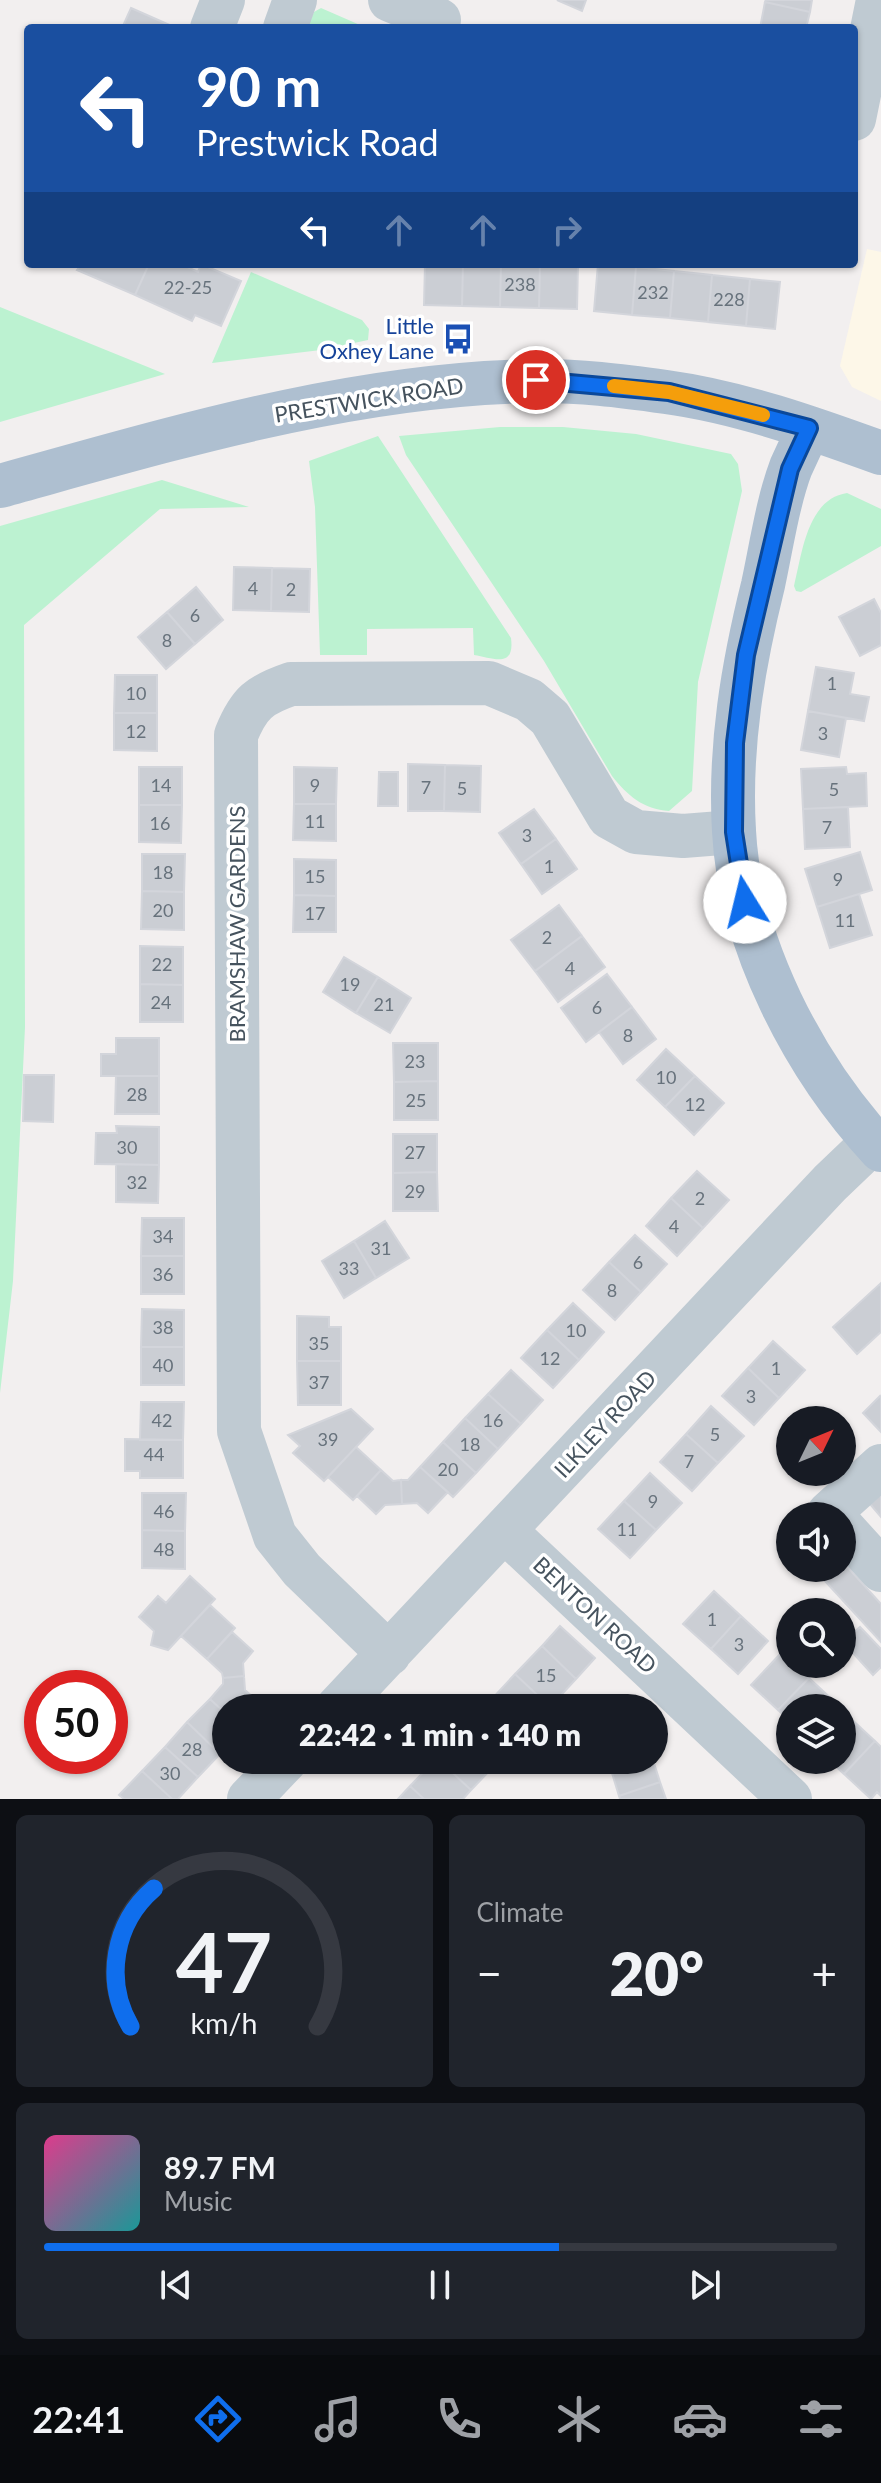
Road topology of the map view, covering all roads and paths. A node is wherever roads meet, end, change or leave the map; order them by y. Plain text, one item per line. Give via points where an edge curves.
1 (223, 0) edge
2 (295, 0) edge
3 (390, 0) edge
4 (878, 0) edge
5 (439, 20) dead end
6 (214, 24) edge
7 (286, 24) edge
8 (858, 99) edge
9 (809, 428) junction
10 (881, 453) edge
11 (0, 486) edge
12 (734, 832) junction
13 (877, 1146) edge
14 (881, 1466) edge
15 (841, 1502) edge
16 (505, 1531) junction
17 (856, 1542) edge
18 (881, 1570) edge
19 (389, 1654) junction
20 (350, 1694) edge
21 (273, 1774) edge
22 (249, 1799) edge
23 (790, 1799) edge

1 - 6 street
2 - 7 street
3 - 5 street
4 - 8 street
9 - 10 main road, PRESTWICK ROAD
9 - 11 main road, PRESTWICK ROAD via 669,392 536,380 462,384 292,410
9 - 12 main road via 790,469 746,655 735,743
12 - 13 main road via 745,902 766,968 803,1045
12 - 19 street, BRAMSHAW GARDENS via 636,832 609,817 550,718 529,700 489,683 291,684 266,693 245,712 236,735 239,1431 275,1536 302,1570
13 - 16 street, ILKLEY ROAD via 830,1183
14 - 15 street
16 - 19 street, ILKLEY ROAD
16 - 23 street, BENTON ROAD
17 - 18 street
19 - 20 street, ILKLEY ROAD
21 - 22 street

